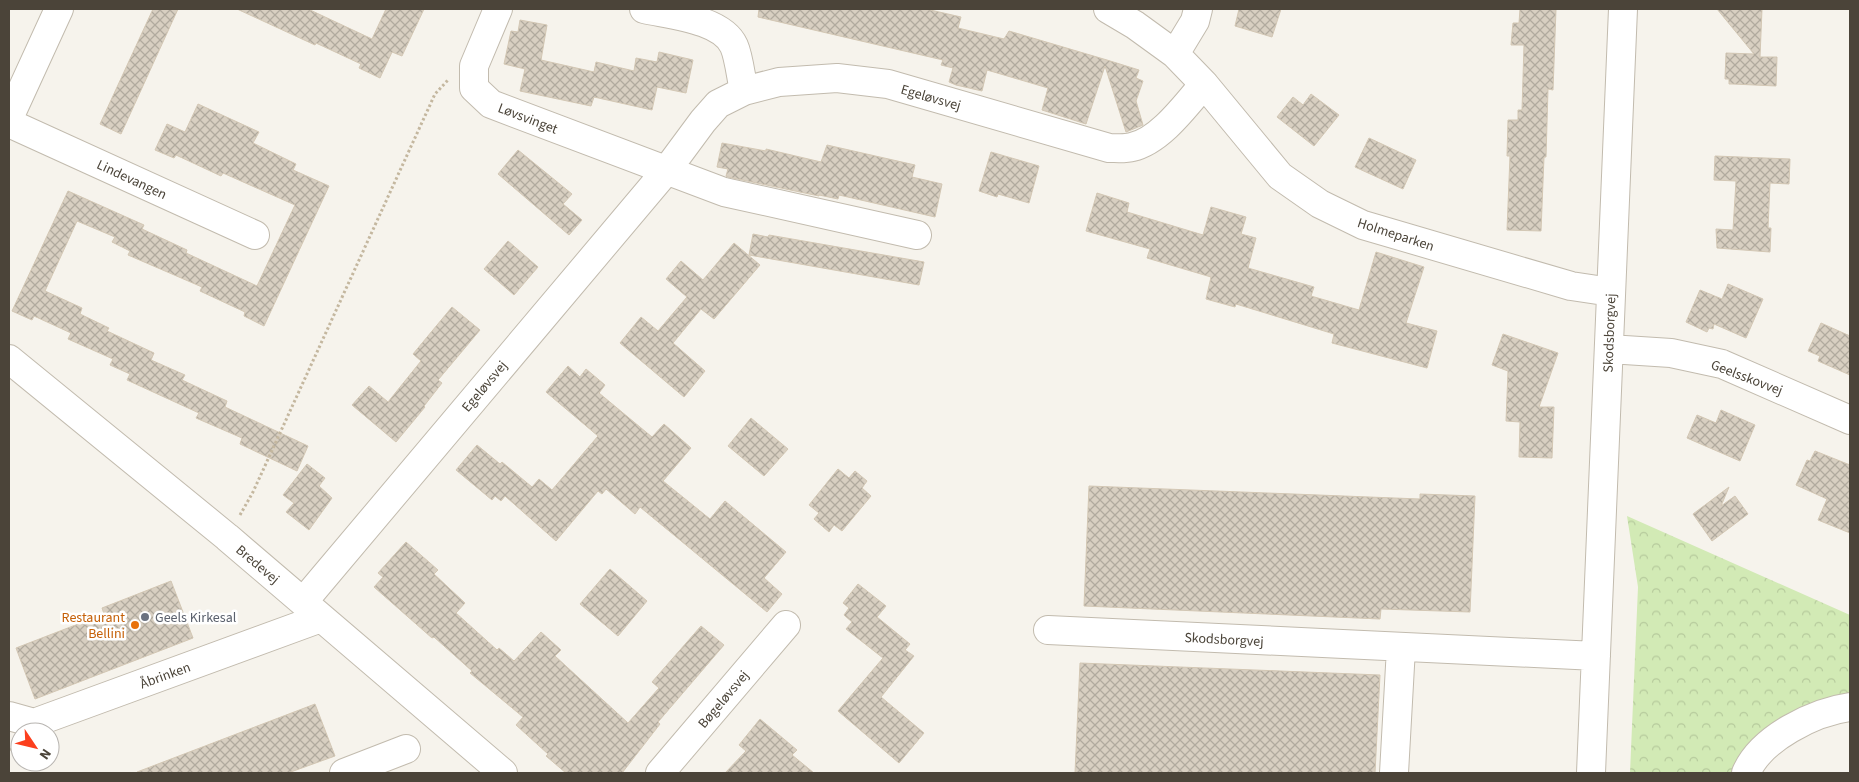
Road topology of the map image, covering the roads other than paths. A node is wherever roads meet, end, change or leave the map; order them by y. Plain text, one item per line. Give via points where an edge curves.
1 (59, 9) edge
2 (498, 9) edge
3 (644, 9) edge
4 (1108, 9) edge
5 (1198, 9) edge
6 (1623, 9) edge
7 (1175, 54) junction
8 (1204, 84) junction
9 (744, 91) junction
10 (10, 115) edge
11 (666, 171) junction
12 (917, 235) dead end
13 (255, 236) dead end
14 (1611, 292) junction
15 (1609, 349) junction
16 (9, 359) edge
17 (1850, 420) edge
18 (312, 610) junction
19 (786, 625) dead end
20 (1048, 630) dead end
21 (1401, 648) junction
22 (1596, 656) junction
23 (1850, 707) edge
24 (9, 716) edge
25 (406, 749) dead end
26 (344, 773) edge
27 (503, 773) edge
28 (660, 773) edge
29 (1394, 773) edge
30 (1591, 773) edge
31 (1746, 773) edge

1 - 10 street, Lindevangen
2 - 11 street, Løvsvinget via 474,66 474,88 491,104
3 - 9 street via 710,24 723,33 734,45
4 - 7 street, Holmeparken
5 - 7 street
6 - 14 street, Skodsborgvej
7 - 8 street, Holmeparken
8 - 9 street, Egeløvsvej via 1168,124 1132,148 1108,148 888,84 837,78 779,82
8 - 14 street, Holmeparken via 1280,176 1320,204 1363,225 1571,286
9 - 11 street, Egeløvsvej via 718,104
10 - 13 street, Lindevangen
11 - 12 street via 724,192
11 - 18 street, Egeløvsvej
14 - 15 street, Skodsborgvej
15 - 17 street, Geelsskovvej via 1671,353 1722,364
15 - 22 street, Skodsborgvej
16 - 18 street, Bredevej
18 - 24 street, Åbrinken via 34,723
18 - 27 street, Bredevej
19 - 28 street, Bøgeløvsvej
20 - 21 street, Skodsborgvej
21 - 22 street, Skodsborgvej
21 - 29 street
22 - 30 street, Skodsborgvej
23 - 31 street via 1805,720 1773,740 1751,761
25 - 26 street

